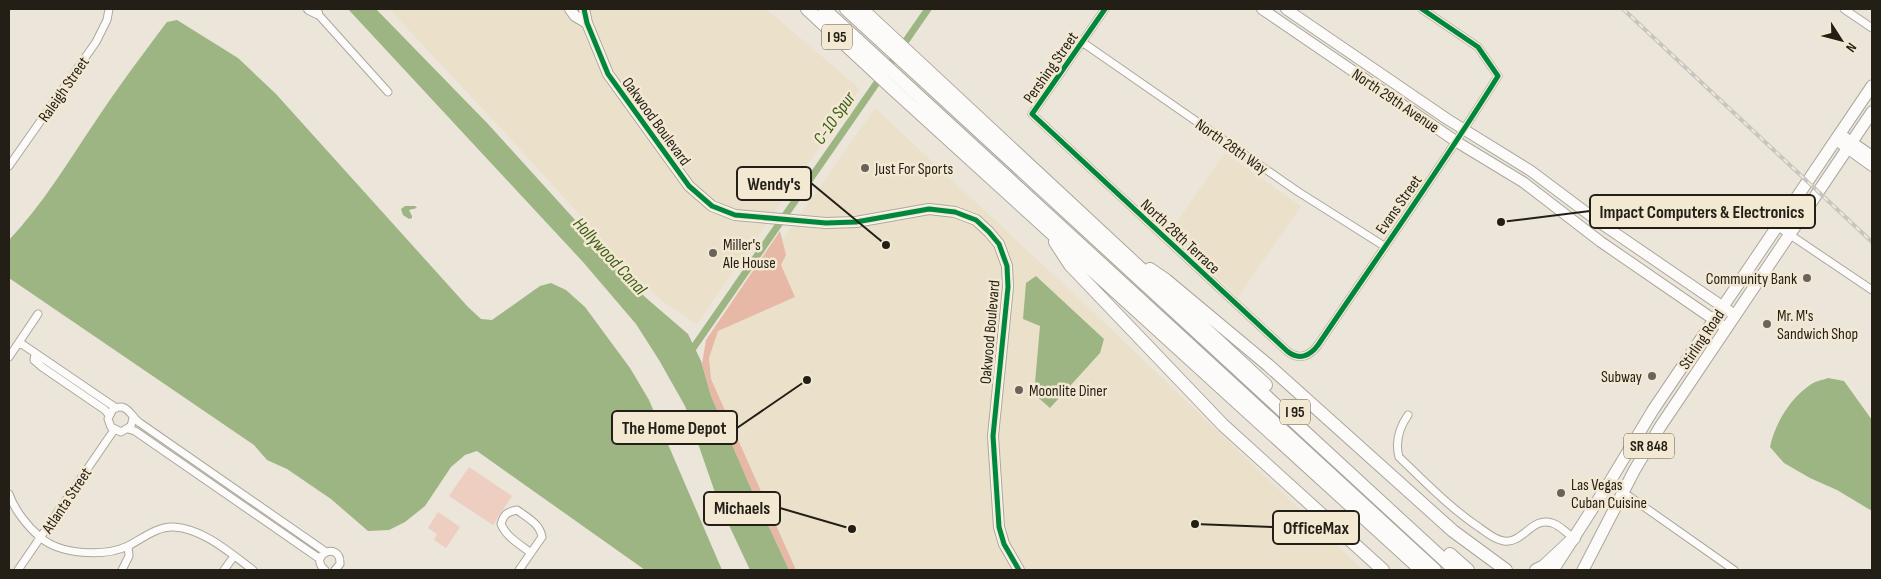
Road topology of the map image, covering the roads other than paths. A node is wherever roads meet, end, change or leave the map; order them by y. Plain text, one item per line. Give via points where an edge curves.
1 (110, 9) edge
2 (570, 9) edge
3 (584, 9) edge
4 (807, 9) edge
5 (824, 9) edge
6 (846, 9) edge
7 (862, 9) edge
8 (1105, 9) edge
9 (1262, 9) edge
10 (1286, 9) edge
11 (1422, 9) edge
12 (1844, 9) edge
13 (316, 10) edge
14 (587, 23) junction
15 (1872, 28) edge
16 (886, 39) junction
17 (1082, 42) junction
18 (871, 60) junction
19 (911, 62) junction
20 (896, 84) junction
21 (1872, 86) edge
22 (388, 92) dead end
23 (1872, 112) edge
24 (1032, 114) joint
25 (1465, 129) junction
26 (1838, 137) junction
27 (1457, 142) junction
28 (1850, 146) junction
29 (1872, 156) edge
30 (9, 166) edge
31 (1872, 166) edge
32 (1778, 226) junction
33 (1047, 229) junction
34 (1790, 234) junction
35 (1384, 246) junction
36 (1123, 252) junction
37 (1872, 290) edge
38 (1723, 307) junction
39 (38, 314) dead end
40 (1735, 315) junction
41 (1714, 320) junction
42 (1726, 328) junction
43 (19, 342) junction
44 (1318, 345) joint
45 (36, 354) junction
46 (9, 357) edge
47 (116, 408) junction
48 (109, 415) junction
49 (1408, 415) dead end
50 (133, 418) junction
51 (128, 429) junction
52 (114, 430) junction
53 (1623, 492) junction
54 (9, 494) edge
55 (40, 538) junction
56 (1574, 538) junction
57 (128, 546) junction
58 (326, 552) junction
59 (531, 553) junction
60 (234, 556) junction
61 (320, 559) junction
62 (1502, 567) edge
63 (18, 570) edge
64 (122, 570) edge
65 (224, 570) edge
66 (254, 570) edge
67 (324, 570) edge
68 (335, 570) edge
69 (519, 570) edge
70 (1019, 570) edge
71 (1383, 570) edge
72 (1420, 570) edge
73 (1435, 570) edge
74 (1455, 570) edge
75 (1468, 570) edge
76 (1511, 570) edge
77 (1536, 570) edge
78 (1553, 570) edge
79 (1583, 570) edge
80 (1734, 570) edge

1 - 30 street, Raleigh Street via 96,42
2 - 14 street, Oakwood Boulevard via 574,16
3 - 14 street, Oakwood Boulevard
4 - 18 highway, I 95
5 - 18 highway
6 - 16 highway
7 - 16 highway, I 95
8 - 17 street, Pershing Street
9 - 27 street, North 29th Avenue
10 - 25 street, North 29th Avenue
11 - 25 street, Evans Street via 1478,47 1498,76
12 - 15 street
13 - 22 street
14 - 70 street, Oakwood Boulevard via 608,74 689,186 720,210 735,215 826,223 856,222 929,209 955,212 976,220 999,244 1007,266 1008,287 993,436 999,527 1004,544
16 - 19 highway, I 95
17 - 24 street, Pershing Street
17 - 35 street, North 28th Way via 1297,191
18 - 20 highway, I 95
19 - 36 highway, I 95
19 - 74 highway
20 - 33 highway, I 95
20 - 73 highway
21 - 26 main road, Stirling Road / SR 848
23 - 28 main road, Stirling Road / SR 848
24 - 44 street, North 28th Terrace via 1291,355 1309,355
25 - 27 street, Evans Street
25 - 38 street, North 29th Avenue via 1532,171 1599,222
26 - 28 street
26 - 32 main road, Stirling Road / SR 848
27 - 35 street, Evans Street
27 - 41 street, North 29th Avenue via 1523,182 1601,242
28 - 29 street
28 - 31 street
28 - 34 main road, Stirling Road / SR 848
32 - 34 street
32 - 38 main road, Stirling Road / SR 848
33 - 71 highway via 1070,265 1223,425
33 - 72 highway, I 95
34 - 37 street
34 - 40 main road, Stirling Road / SR 848
35 - 44 street, Evans Street
36 - 62 highway via 1174,286 1268,365 1452,531
36 - 75 highway, I 95
38 - 40 street, North 29th Avenue
38 - 41 main road, Stirling Road / SR 848
39 - 43 street
40 - 42 main road, Stirling Road / SR 848
41 - 42 street, North 29th Avenue
41 - 56 main road, Stirling Road / SR 848 via 1653,410
42 - 53 main road, Stirling Road / SR 848
43 - 45 street
43 - 46 street
45 - 47 street
45 - 48 street via 34,360 42,368
47 - 48 street
47 - 50 street via 125,407
48 - 52 street via 109,423
49 - 56 street via 1397,438 1399,457 1462,516 1503,541 1518,538 1544,522 1553,523
50 - 51 street
50 - 58 street
51 - 52 street
51 - 61 street
52 - 55 street, Atlanta Street
53 - 79 main road, Stirling Road / SR 848
53 - 80 street
54 - 55 street via 12,503
55 - 57 street via 80,552 97,553
55 - 63 street, Atlanta Street
56 - 77 highway
56 - 78 main road, Stirling Road / SR 848
57 - 60 street via 171,526 198,532
57 - 64 street via 129,556
58 - 61 street
58 - 68 street via 332,552 339,558 340,564
59 - 59 street via 504,531 501,524 510,512 517,510 541,530 542,537
59 - 69 street
60 - 65 street
60 - 66 street
61 - 67 street
62 - 76 highway

